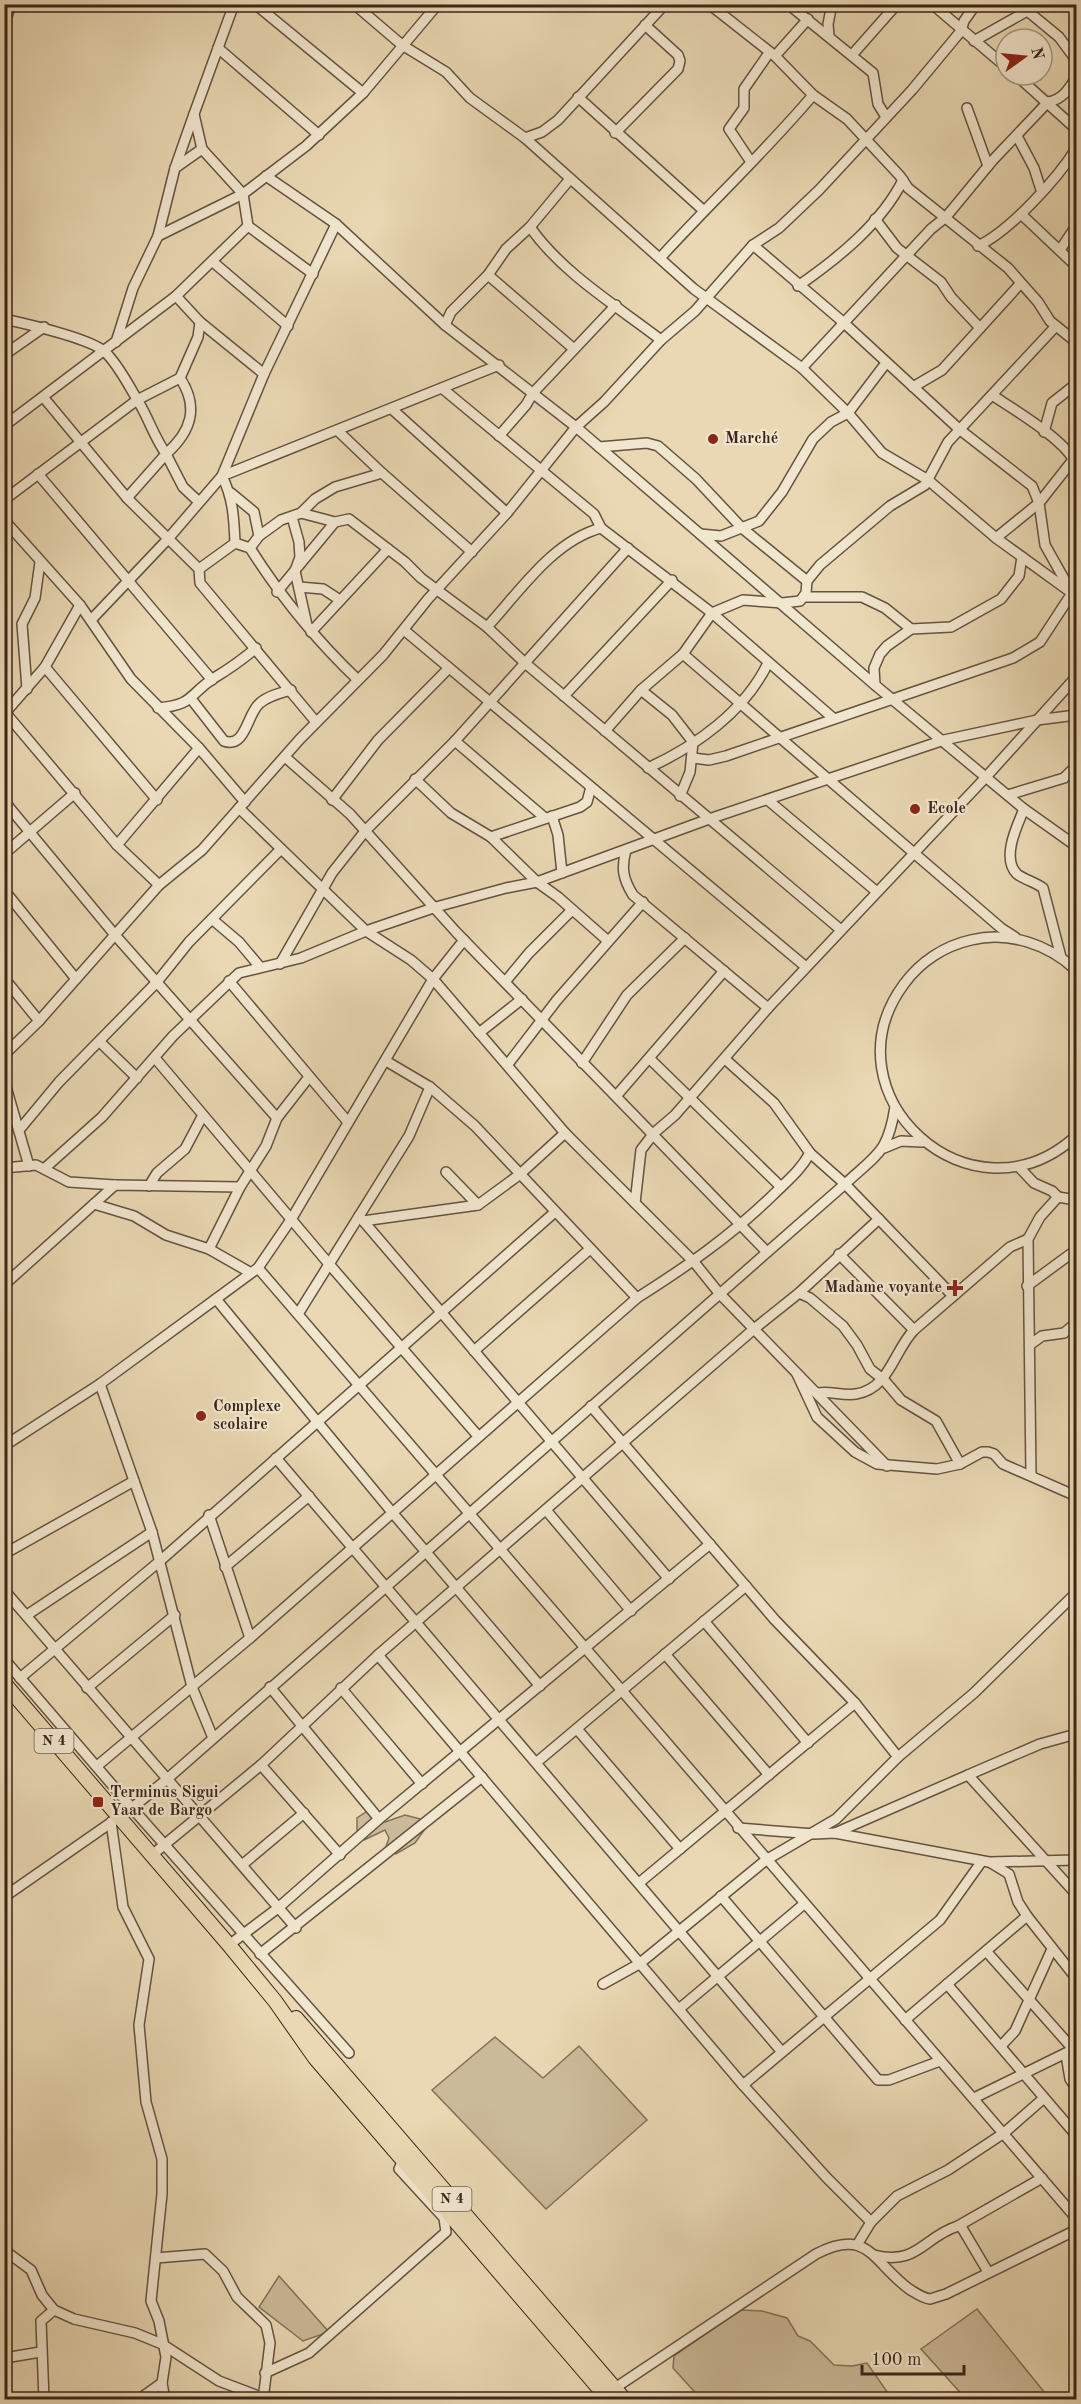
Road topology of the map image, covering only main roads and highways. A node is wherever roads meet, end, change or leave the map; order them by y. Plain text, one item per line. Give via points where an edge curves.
1 (4, 1683) edge
2 (275, 2001) junction
3 (612, 2394) edge
4 (625, 2400) edge

1 - 2 highway, N 4 via 115,1819 152,1855
2 - 3 highway, N 4 via 315,2058
2 - 3 highway, N 4 via 291,2013
3 - 4 highway, N 4

